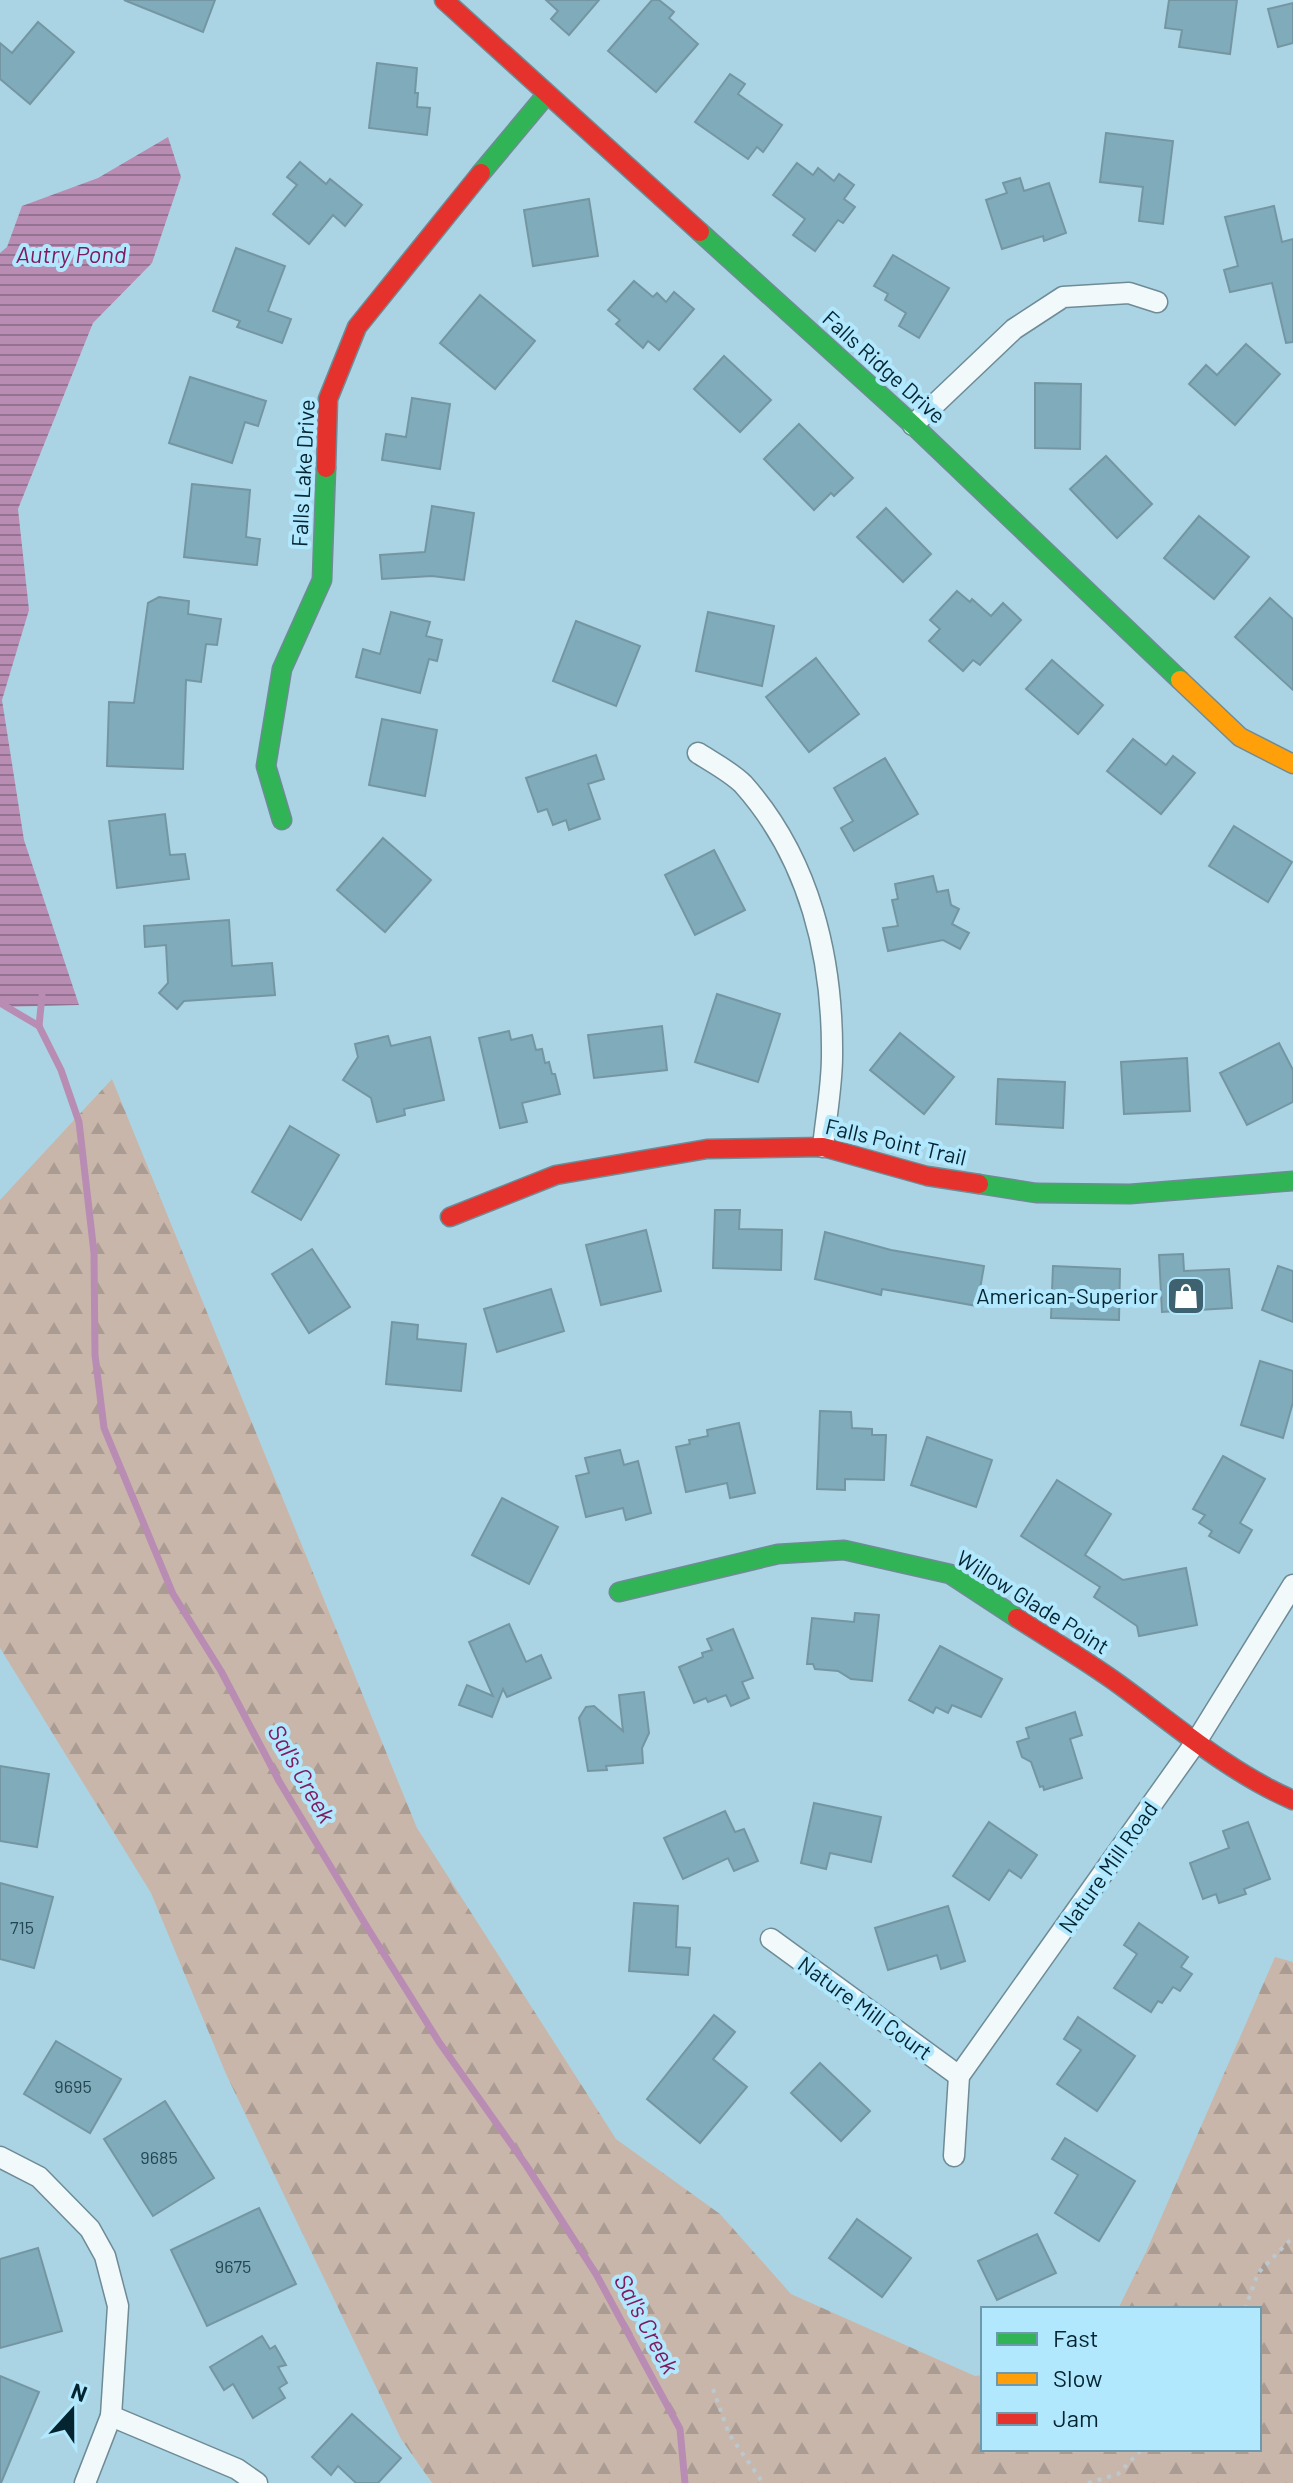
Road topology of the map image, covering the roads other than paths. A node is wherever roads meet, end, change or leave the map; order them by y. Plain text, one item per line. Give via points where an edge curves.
1 (444, 0) edge
2 (547, 94) junction
3 (1157, 302) dead end
4 (913, 425) junction
5 (698, 753) dead end
6 (1293, 764) edge
7 (282, 820) dead end
8 (823, 1147) junction
9 (1293, 1181) edge
10 (450, 1217) dead end
11 (1293, 1585) edge
12 (619, 1592) dead end
13 (1196, 1742) junction
14 (1293, 1800) edge
15 (771, 1939) dead end
16 (959, 2076) junction
17 (954, 2156) dead end
18 (0, 2157) edge
19 (111, 2416) junction
20 (85, 2483) edge
21 (257, 2483) edge

1 - 2 street, Falls Ridge Drive
2 - 4 street, Falls Ridge Drive
2 - 7 street, Falls Lake Drive via 357,327 328,399 322,580 282,669 266,766
3 - 4 street via 1129,293 1063,297 1014,329
4 - 6 street, Falls Ridge Drive via 1240,737
5 - 8 street via 741,782 782,837 813,904 829,974 832,1057
8 - 9 street, Falls Point Trail via 927,1176 1036,1193 1130,1194
8 - 10 street, Falls Point Trail via 707,1149 556,1175
11 - 13 street, Nature Mill Road
12 - 13 street, Willow Glade Point via 778,1554 844,1550 950,1574 1116,1682
13 - 14 street, Willow Glade Point
13 - 16 street, Nature Mill Road
15 - 16 street, Nature Mill Court
16 - 17 street
18 - 19 street via 39,2177 90,2229 105,2256 118,2306
19 - 20 street
19 - 21 street via 237,2469

